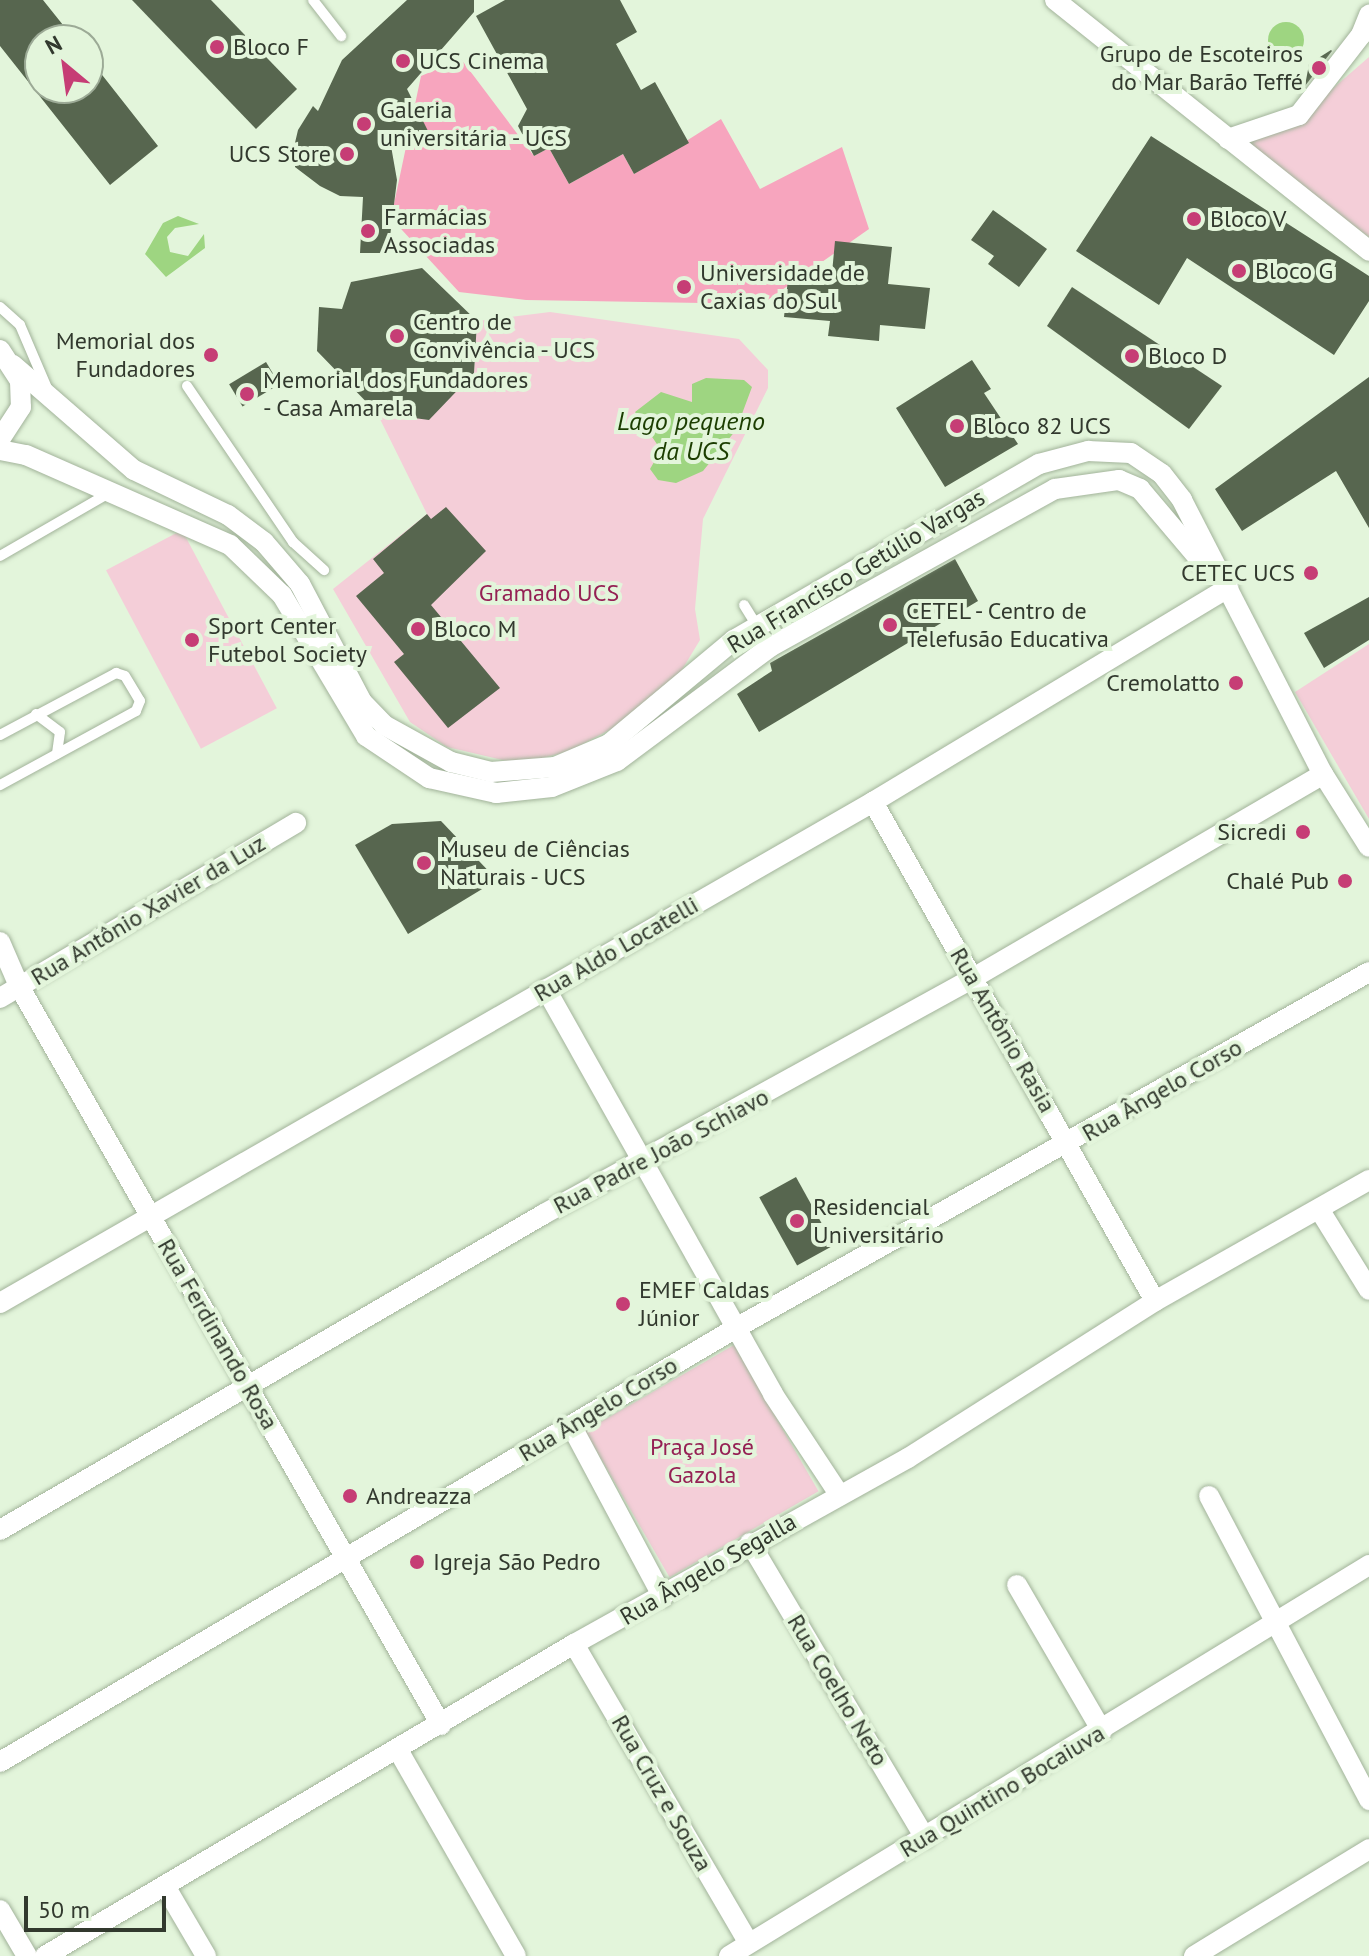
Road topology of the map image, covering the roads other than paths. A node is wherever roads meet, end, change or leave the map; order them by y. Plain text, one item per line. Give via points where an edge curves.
1 (313, 0) edge
2 (1055, 0) edge
3 (1369, 15) edge
4 (341, 36) dead end
5 (1228, 139) junction
6 (1369, 251) edge
7 (0, 307) edge
8 (7, 358) edge
9 (187, 386) dead end
10 (48, 390) junction
11 (0, 439) edge
12 (0, 450) edge
13 (112, 491) junction
14 (284, 528) junction
15 (264, 542) junction
16 (230, 545) junction
17 (0, 556) edge
18 (324, 570) dead end
19 (1227, 592) junction
20 (744, 605) dead end
21 (757, 628) junction
22 (770, 647) junction
23 (36, 714) junction
24 (0, 735) edge
25 (57, 754) junction
26 (1323, 774) junction
27 (0, 785) edge
28 (873, 802) junction
29 (296, 823) dead end
30 (1369, 847) edge
31 (0, 942) edge
32 (1369, 972) edge
33 (973, 978) junction
34 (19, 986) junction
35 (546, 989) junction
36 (0, 998) edge
37 (1068, 1143) junction
38 (646, 1159) junction
39 (1369, 1180) edge
40 (1319, 1209) junction
41 (151, 1216) junction
42 (1369, 1290) edge
43 (1155, 1301) junction
44 (0, 1303) edge
45 (736, 1328) junction
46 (249, 1387) junction
47 (571, 1425) junction
48 (839, 1494) junction
49 (1209, 1496) dead end
50 (0, 1530) edge
51 (750, 1543) junction
52 (346, 1560) junction
53 (1369, 1565) edge
54 (1017, 1585) dead end
55 (663, 1597) junction
56 (1274, 1625) junction
57 (574, 1644) junction
58 (441, 1725) junction
59 (1102, 1731) junction
60 (398, 1750) junction
61 (0, 1762) edge
62 (1369, 1800) edge
63 (925, 1838) junction
64 (1369, 1849) edge
65 (165, 1886) junction
66 (0, 1910) edge
67 (749, 1943) junction
68 (27, 1956) edge
69 (45, 1956) edge
70 (206, 1956) edge
71 (516, 1956) edge
72 (729, 1956) edge
73 (1194, 1956) edge

1 - 4 lane
2 - 5 street
3 - 5 street via 1361,35 1299,115
5 - 6 street
7 - 10 lane via 20,325
8 - 10 street, Rua Francisco Getúlio Vargas
8 - 11 street via 21,407
9 - 14 lane
10 - 15 street, Rua Francisco Getúlio Vargas via 134,470 228,515
12 - 13 street, Rua Francisco Getúlio Vargas
13 - 16 street, Rua Francisco Getúlio Vargas
13 - 17 lane
14 - 15 lane
14 - 18 lane
15 - 16 street
15 - 21 street, Rua Francisco Getúlio Vargas via 300,584 362,702 384,725 451,762 491,772 555,767 609,744 719,652
16 - 22 street, Rua Francisco Getúlio Vargas via 282,595 366,736 429,778 458,786 496,793 552,787 617,761
19 - 21 street, Rua Francisco Getúlio Vargas via 1182,500 1162,474 1131,453 1088,451 1039,464
19 - 22 street, Rua Francisco Getúlio Vargas via 1171,518 1140,489 1119,480 1055,489
19 - 26 street
19 - 28 street, Rua Aldo Locatelli
20 - 21 lane
21 - 22 lane
23 - 24 lane
23 - 25 lane via 60,732
23 - 25 lane via 116,673 125,676 140,701 136,711
25 - 27 lane
26 - 30 street
26 - 33 street, Rua Padre João Schiavo
28 - 33 street, Rua Antônio Rasia
28 - 35 street, Rua Aldo Locatelli
29 - 34 street, Rua Antônio Xavier da Luz
31 - 34 street, Rua Ferdinando Rosa
32 - 37 street, Rua Ângelo Corso
33 - 37 street, Rua Antônio Rasia
33 - 38 street, Rua Padre João Schiavo
34 - 36 street, Rua Antônio Xavier da Luz
34 - 41 street, Rua Ferdinando Rosa
35 - 38 street
35 - 41 street, Rua Aldo Locatelli
37 - 43 street, Rua Antônio Rasia
37 - 45 street, Rua Ângelo Corso
38 - 45 street
38 - 46 street, Rua Padre João Schiavo
39 - 40 street, Rua Ângelo Segalla
40 - 42 street
40 - 43 street, Rua Ângelo Segalla
41 - 44 street, Rua Aldo Locatelli
41 - 46 street, Rua Ferdinando Rosa
43 - 48 street, Rua Ângelo Segalla via 908,1458
45 - 47 street, Rua Ângelo Corso
45 - 48 street
46 - 50 street, Rua Padre João Schiavo
46 - 52 street, Rua Ferdinando Rosa
47 - 52 street, Rua Ângelo Corso
47 - 55 street
48 - 51 street, Rua Ângelo Segalla
49 - 56 street
51 - 55 street, Rua Ângelo Segalla
51 - 63 street, Rua Coelho Neto
52 - 58 street, Rua Ferdinando Rosa
52 - 61 street, Rua Ângelo Corso
53 - 56 street, Rua Quintino Bocaiuva
54 - 59 street
55 - 57 street, Rua Ângelo Segalla
56 - 59 street, Rua Quintino Bocaiuva
56 - 62 street
57 - 58 street, Rua Ângelo Segalla
57 - 67 street, Rua Cruz e Souza
58 - 60 street, Rua Ângelo Segalla
59 - 63 street, Rua Quintino Bocaiuva
60 - 65 street, Rua Ângelo Segalla
60 - 71 street
63 - 67 street, Rua Quintino Bocaiuva
64 - 73 street
65 - 69 street, Rua Ângelo Segalla
65 - 70 street
66 - 68 street
67 - 72 street, Rua Quintino Bocaiuva

